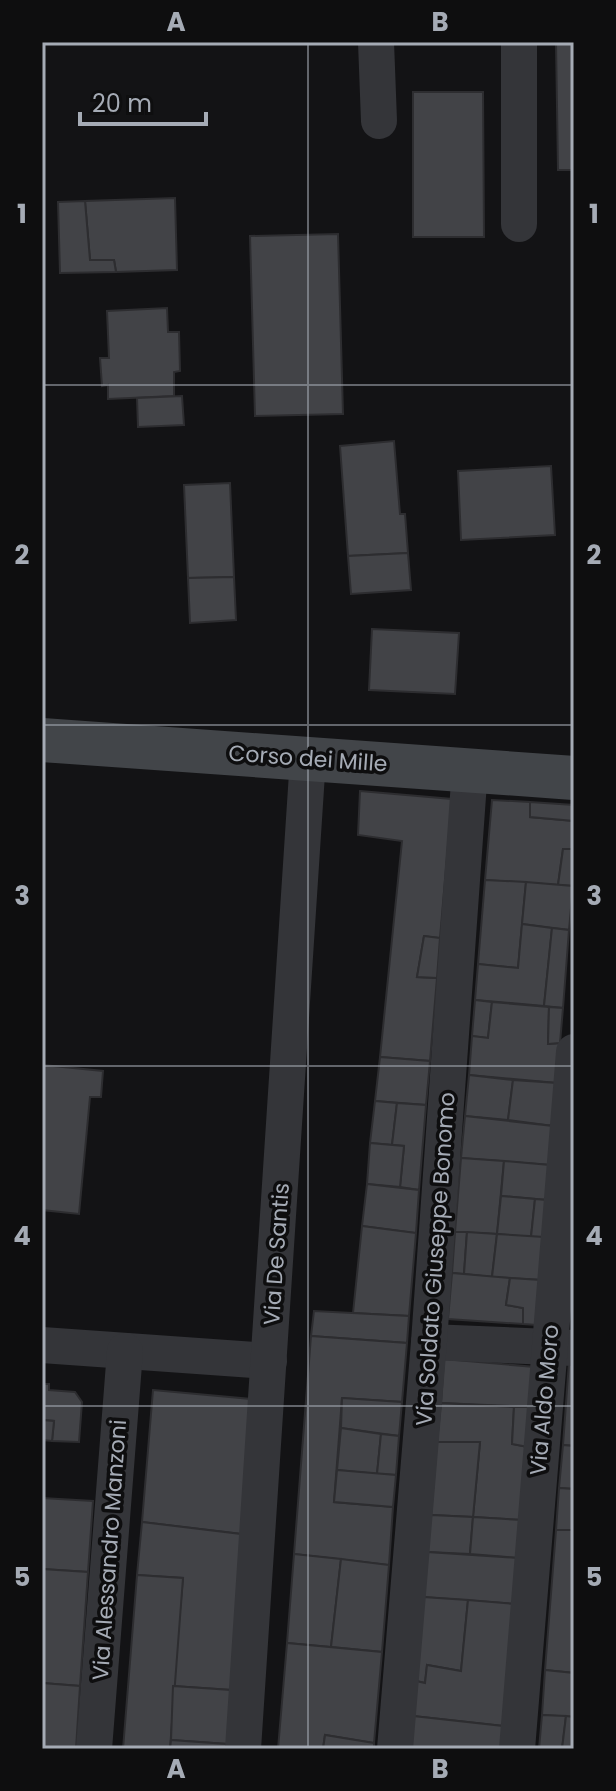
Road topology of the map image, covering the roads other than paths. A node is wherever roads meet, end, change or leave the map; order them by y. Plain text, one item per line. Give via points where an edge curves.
1 (376, 42) edge
2 (519, 42) edge
3 (379, 121) dead end
4 (519, 224) dead end
5 (42, 740) edge
6 (308, 758) junction
7 (470, 768) junction
8 (574, 778) edge
9 (574, 1052) edge
10 (429, 1342) junction
11 (42, 1345) edge
12 (561, 1348) edge
13 (125, 1351) junction
14 (269, 1361) junction
15 (94, 1749) edge
16 (243, 1749) edge
17 (395, 1749) edge
18 (517, 1749) edge

1 - 3 street
2 - 4 street
5 - 6 street, Corso dei Mille
6 - 7 street, Corso dei Mille
6 - 14 street, Via De Santis
7 - 8 street, Corso dei Mille
7 - 10 street, Via Soldato Giuseppe Bonomo
9 - 12 street, Via Aldo Moro
10 - 12 street
10 - 17 street, Via Soldato Giuseppe Bonomo
11 - 13 street
12 - 18 street, Via Aldo Moro
13 - 14 street
13 - 15 street, Via Alessandro Manzoni
14 - 16 street, Via De Santis

